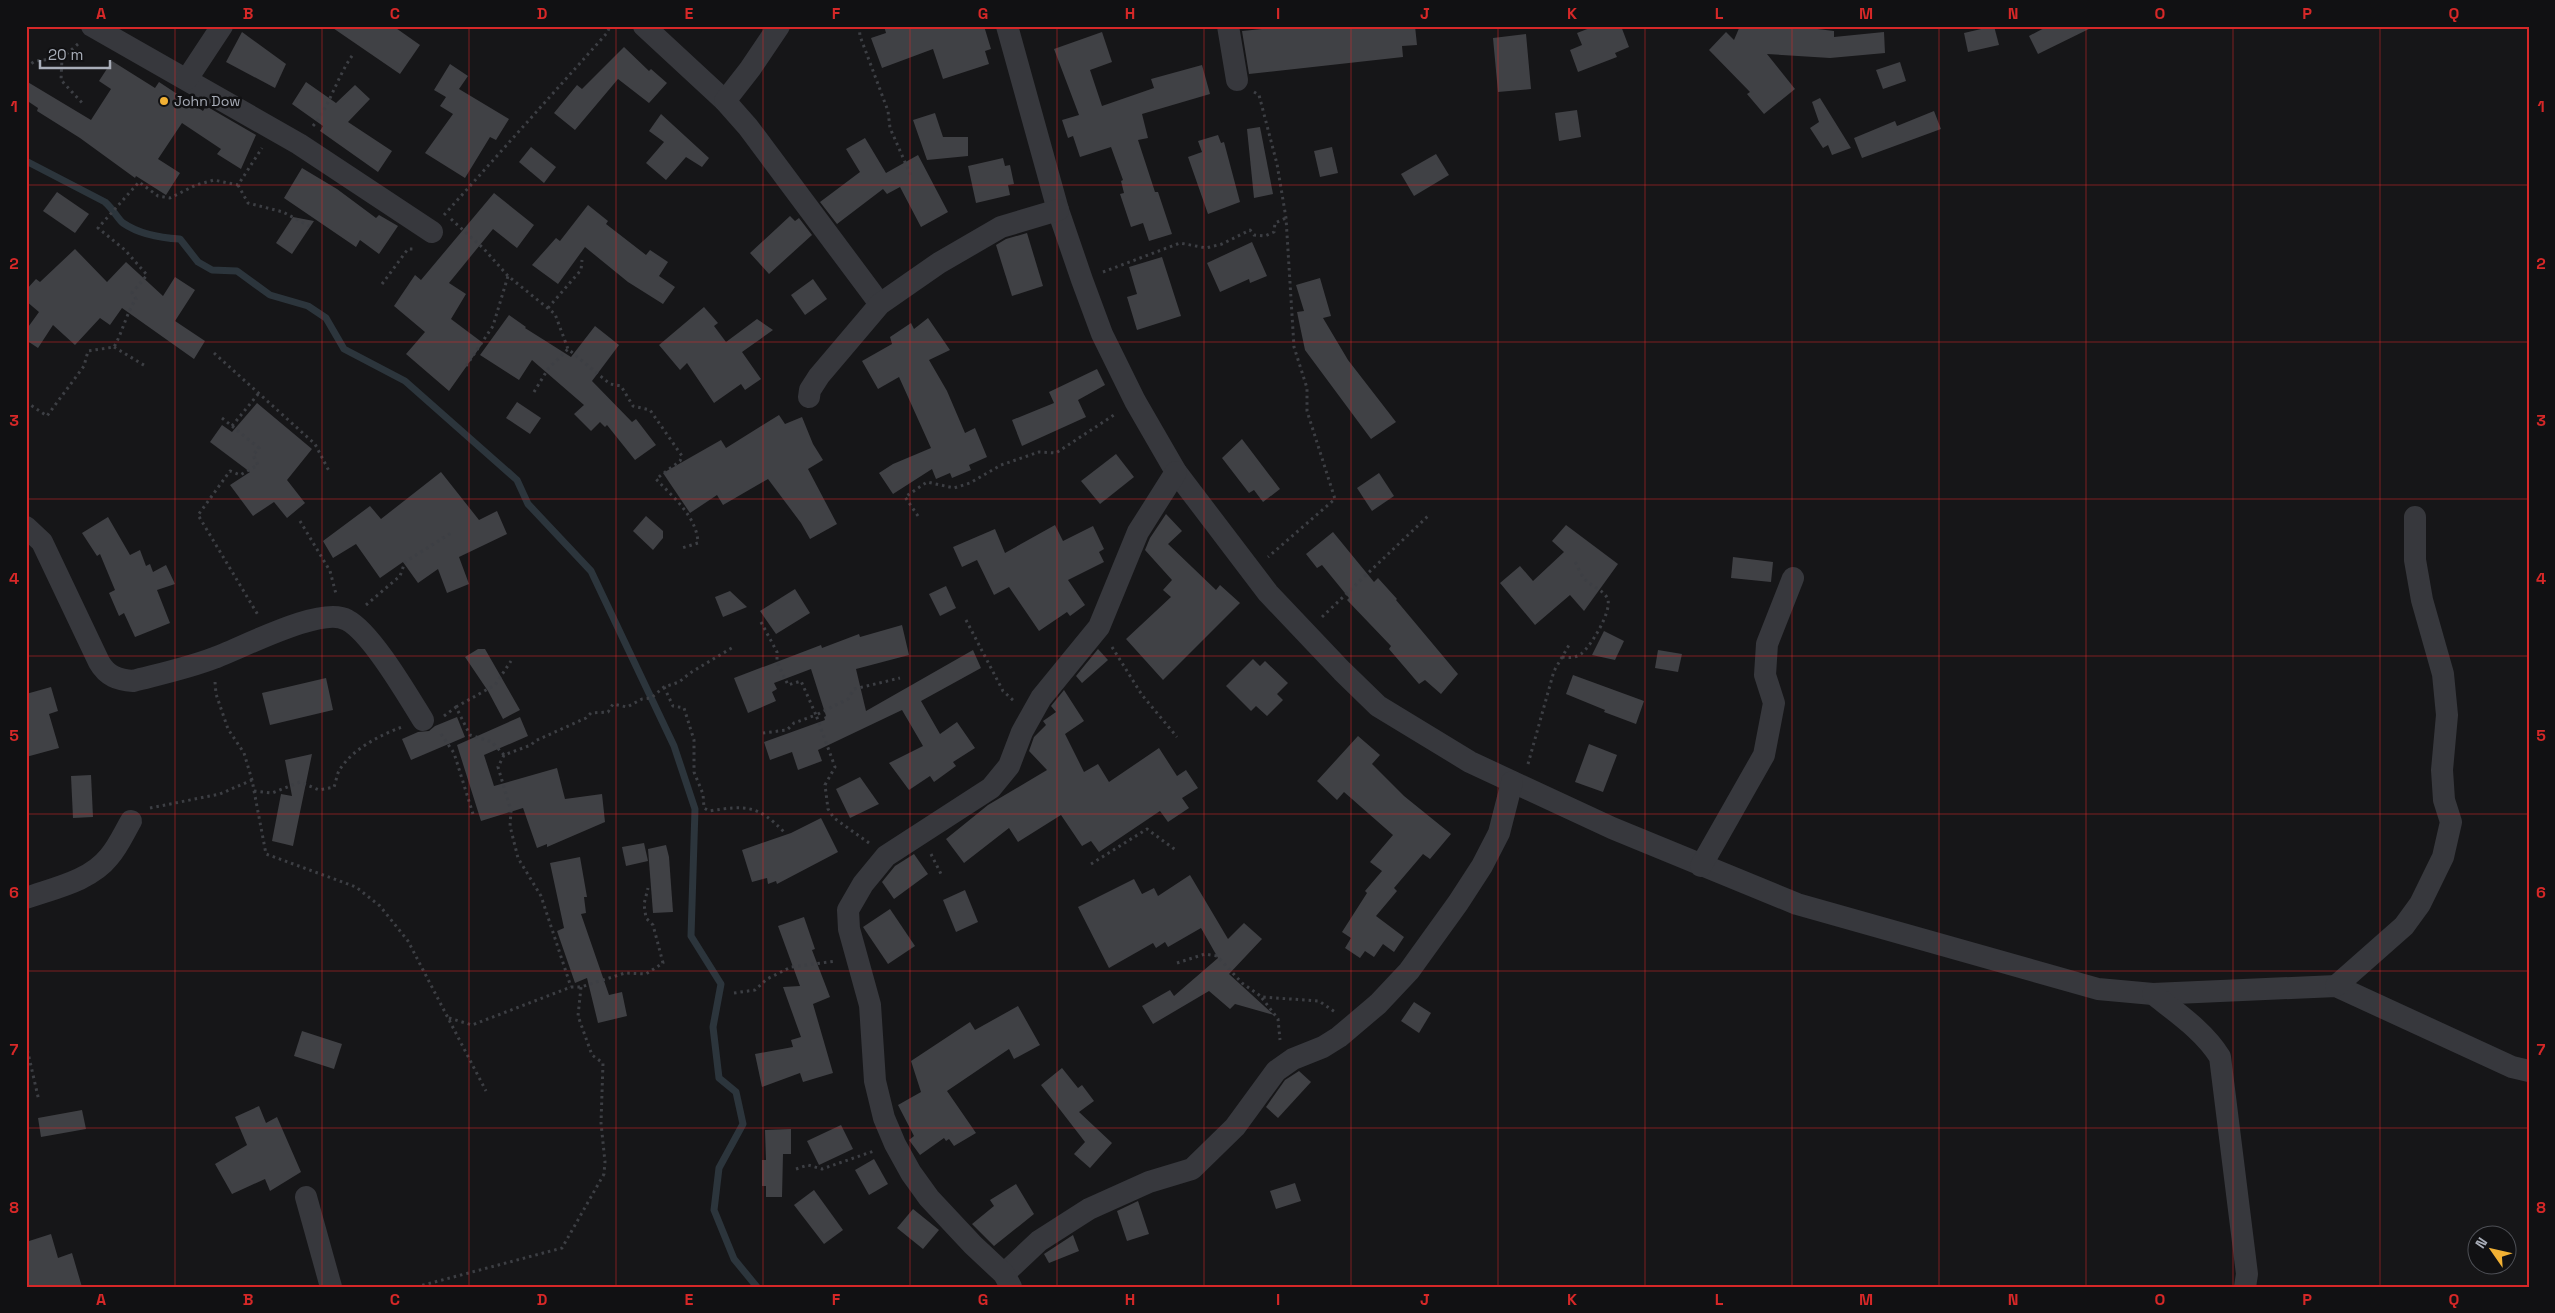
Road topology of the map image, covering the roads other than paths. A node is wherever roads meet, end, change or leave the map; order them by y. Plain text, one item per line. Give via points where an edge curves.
1 (222, 26) edge
2 (644, 26) edge
3 (779, 26) edge
4 (1007, 26) edge
5 (1228, 26) edge
6 (94, 28) edge
7 (187, 79) junction
8 (1237, 80) road end
9 (725, 101) junction
10 (1058, 210) junction
11 (432, 232) road end
12 (880, 304) junction
13 (809, 397) dead end
14 (1176, 472) junction
15 (2416, 517) dead end
16 (26, 527) edge
17 (1793, 578) dead end
18 (429, 721) road end
19 (1517, 784) junction
20 (131, 821) road end
21 (1701, 866) junction
22 (26, 898) edge
23 (2336, 986) junction
24 (2153, 994) junction
25 (2529, 1071) edge
26 (306, 1197) dead end
27 (1008, 1280) edge
28 (332, 1287) edge
29 (2245, 1287) edge

1 - 7 street
2 - 9 street
3 - 9 street
4 - 10 street
5 - 8 street
6 - 7 street
7 - 11 street via 299,144
9 - 12 street via 748,127
10 - 12 street via 1001,227 939,263
10 - 14 street via 1102,334 1134,401
12 - 13 street via 819,376
14 - 19 street via 1251,571 1305,633 1378,706 1439,745
14 - 27 street via 1138,532 1099,627 1041,698 1030,715 1009,766 991,788 886,856 863,884 848,910 849,929 873,1022 875,1081 884,1118 895,1144 929,1198
15 - 23 street via 2416,568 2443,674 2447,715 2442,770 2444,800 2451,822 2443,857 2420,904 2404,926
16 - 18 street via 42,542 98,662 111,676 133,681 213,659 270,635 329,616 346,619
17 - 21 street via 1767,644 1766,675 1774,703 1764,754
19 - 21 street
19 - 27 street via 1499,833 1463,896 1404,977 1354,1025 1322,1047 1293,1059 1272,1075 1230,1133 1192,1169 1149,1182 1089,1209 1039,1241
20 - 22 street via 100,868
21 - 24 street via 1806,906 2098,989
23 - 24 street
23 - 25 street via 2512,1067
24 - 29 street via 2212,1044 2220,1057 2247,1274
26 - 28 street

